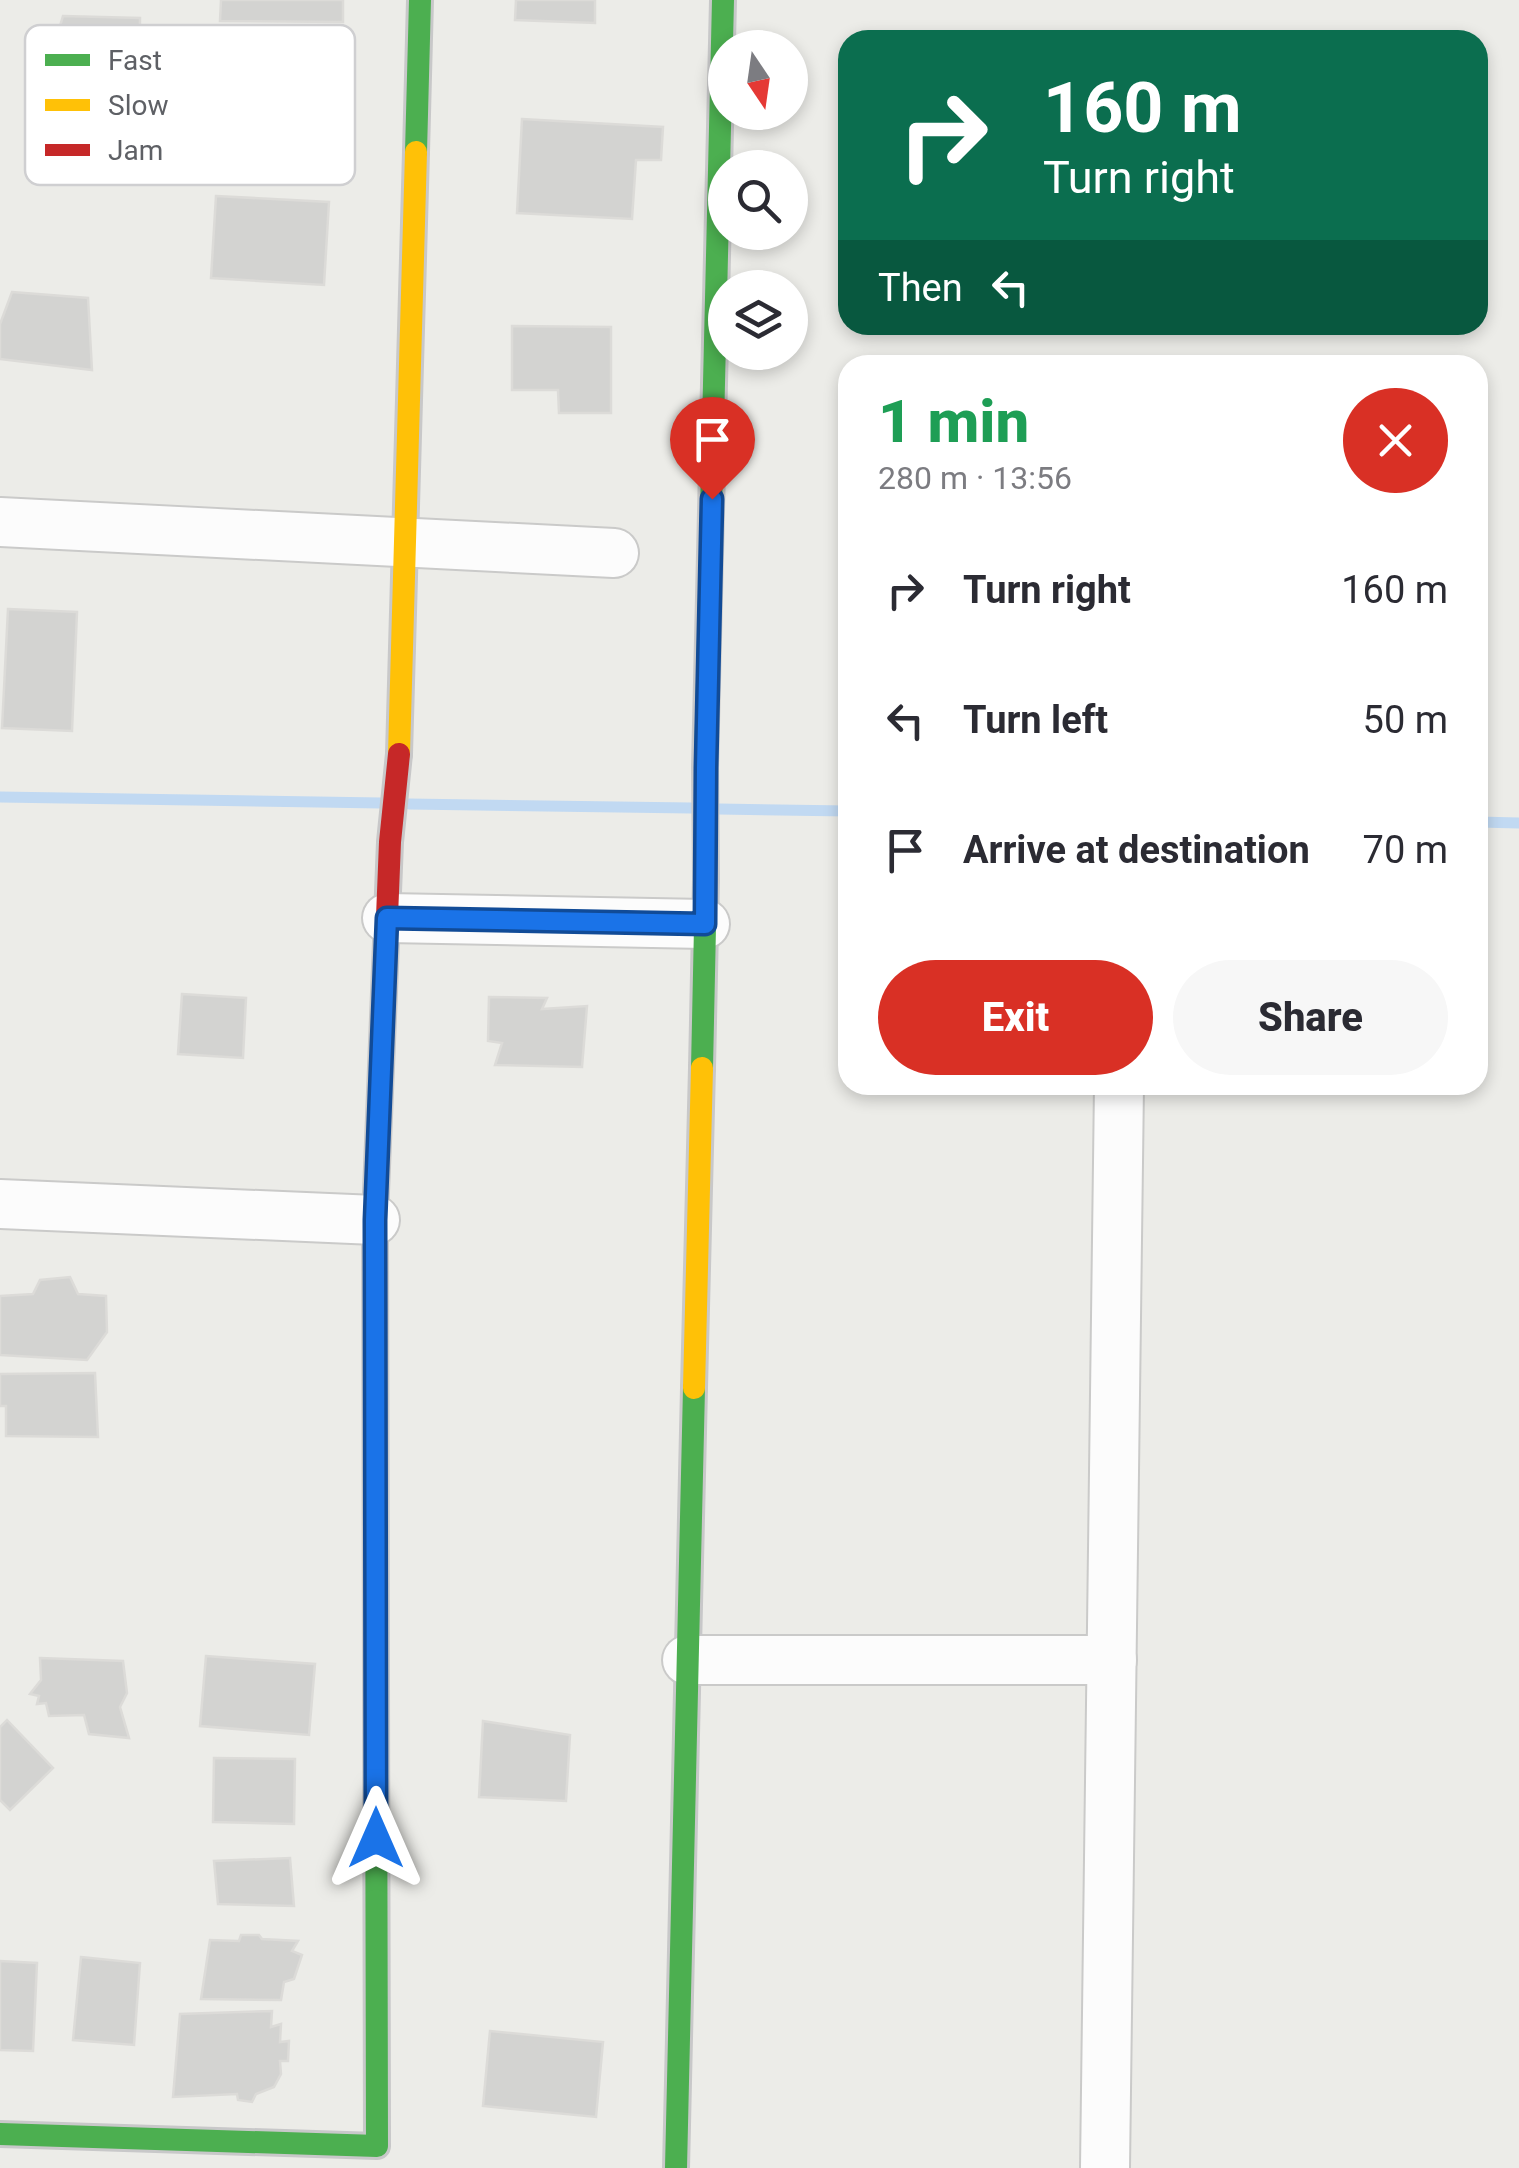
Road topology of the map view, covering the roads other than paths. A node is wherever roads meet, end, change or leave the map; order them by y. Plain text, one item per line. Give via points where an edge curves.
1 (420, 0) edge
2 (723, 0) edge
3 (0, 522) edge
4 (405, 543) junction
5 (614, 553) dead end
6 (705, 902) junction
7 (387, 918) junction
8 (1120, 1095) edge
9 (0, 1204) edge
10 (375, 1220) junction
11 (687, 1660) junction
12 (1112, 1660) junction
13 (0, 2134) edge
14 (376, 2157) edge
15 (676, 2168) edge
16 (1106, 2168) edge

1 - 4 street
2 - 6 street
3 - 4 street
4 - 5 street
4 - 7 street
6 - 7 street
6 - 11 street
7 - 10 street
8 - 12 street
9 - 10 street
10 - 14 street
11 - 12 street
11 - 15 street
12 - 16 street
13 - 14 street

